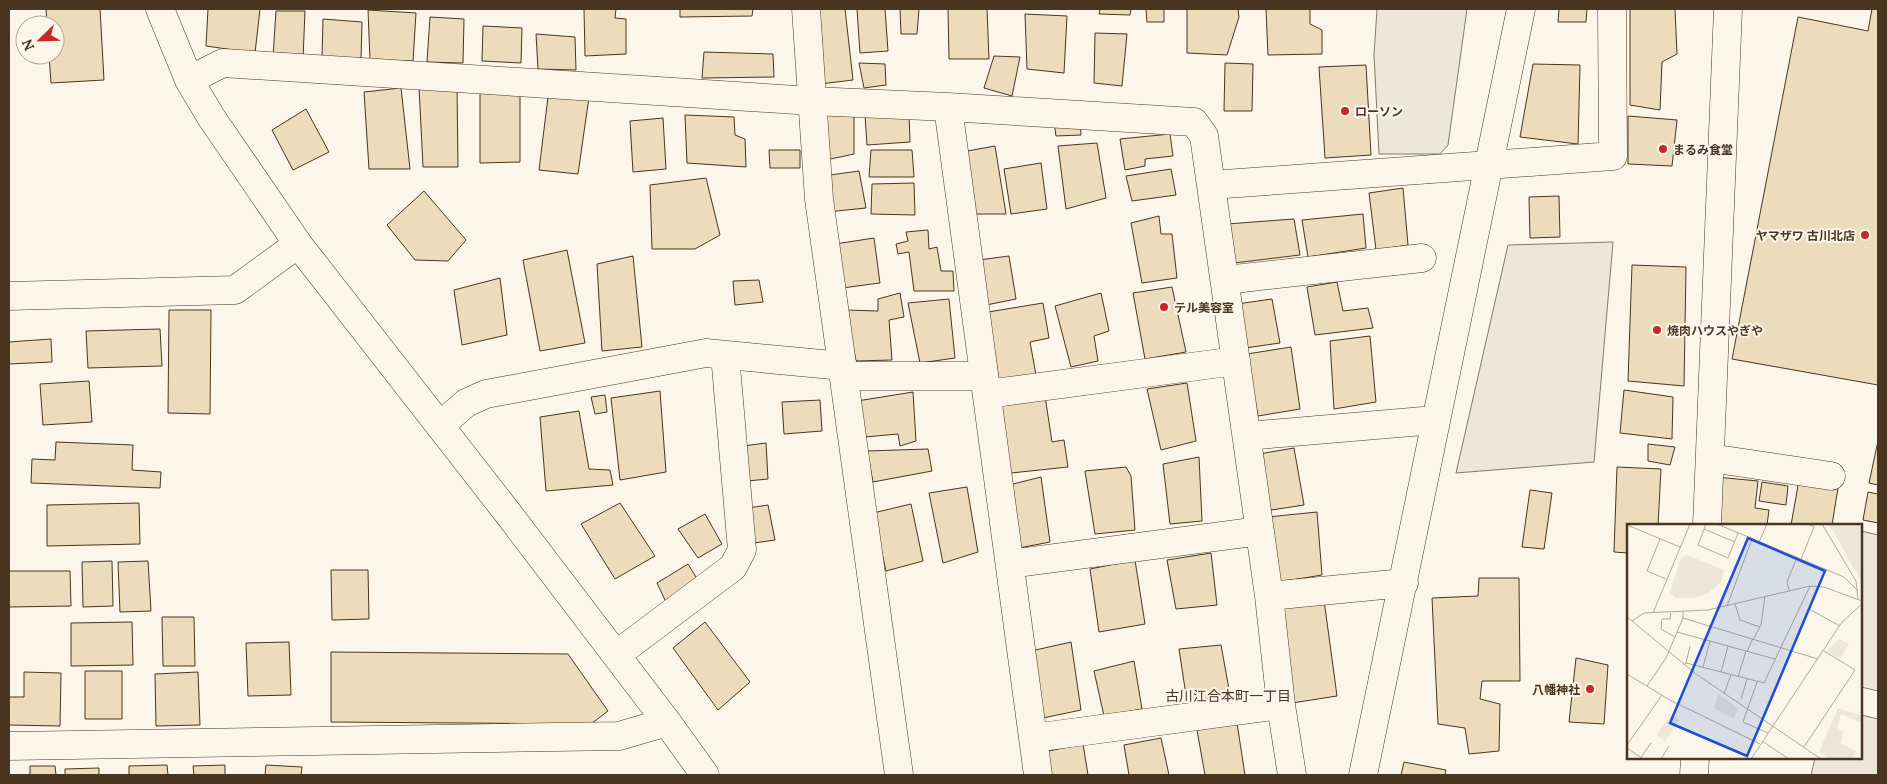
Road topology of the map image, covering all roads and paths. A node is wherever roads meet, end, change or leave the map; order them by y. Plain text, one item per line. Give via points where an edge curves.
1 (160, 9) edge
2 (806, 9) edge
3 (1521, 9) edge
4 (1612, 9) edge
5 (1728, 9) edge
6 (189, 80) junction
7 (812, 102) junction
8 (948, 107) junction
9 (1488, 166) junction
10 (1211, 185) junction
11 (298, 244) junction
12 (1422, 258) dead end
13 (1225, 280) junction
14 (9, 296) edge
15 (725, 355) junction
16 (1236, 361) junction
17 (844, 371) junction
18 (986, 385) junction
19 (1435, 420) junction
20 (440, 426) junction
21 (1247, 436) junction
22 (1710, 458) junction
23 (1831, 476) dead end
24 (1707, 524) edge
25 (1260, 531) junction
26 (1010, 564) junction
27 (1404, 583) junction
28 (1269, 596) junction
29 (616, 655) junction
30 (1281, 705) junction
31 (667, 722) junction
32 (1033, 738) junction
33 (9, 746) edge
34 (1695, 759) edge
35 (705, 775) edge
36 (899, 775) edge
37 (1038, 775) edge
38 (1292, 775) edge
39 (1364, 775) edge
40 (1694, 775) edge

1 - 6 street
2 - 7 street
3 - 9 street
4 - 9 street via 1613,156
5 - 22 street
6 - 7 street via 223,63
6 - 11 street
7 - 8 street
7 - 17 street via 819,199
8 - 10 street via 1194,122 1204,136
8 - 18 street
9 - 10 street
9 - 19 street
10 - 13 street
11 - 14 street via 235,290
11 - 20 street
12 - 13 street
13 - 16 street
15 - 17 street
15 - 20 street via 706,353 486,394 466,403
15 - 29 street via 742,550 733,567
16 - 18 street
16 - 21 street
17 - 18 street
17 - 36 street
18 - 26 street
19 - 21 street
19 - 27 street
20 - 29 street
21 - 25 street
22 - 23 street
22 - 24 street
25 - 26 street
25 - 28 street
26 - 32 street
27 - 28 street
27 - 39 street
28 - 30 street
29 - 31 street
30 - 32 street
30 - 38 street
31 - 33 street via 619,736
31 - 35 street
32 - 37 street
34 - 40 street

